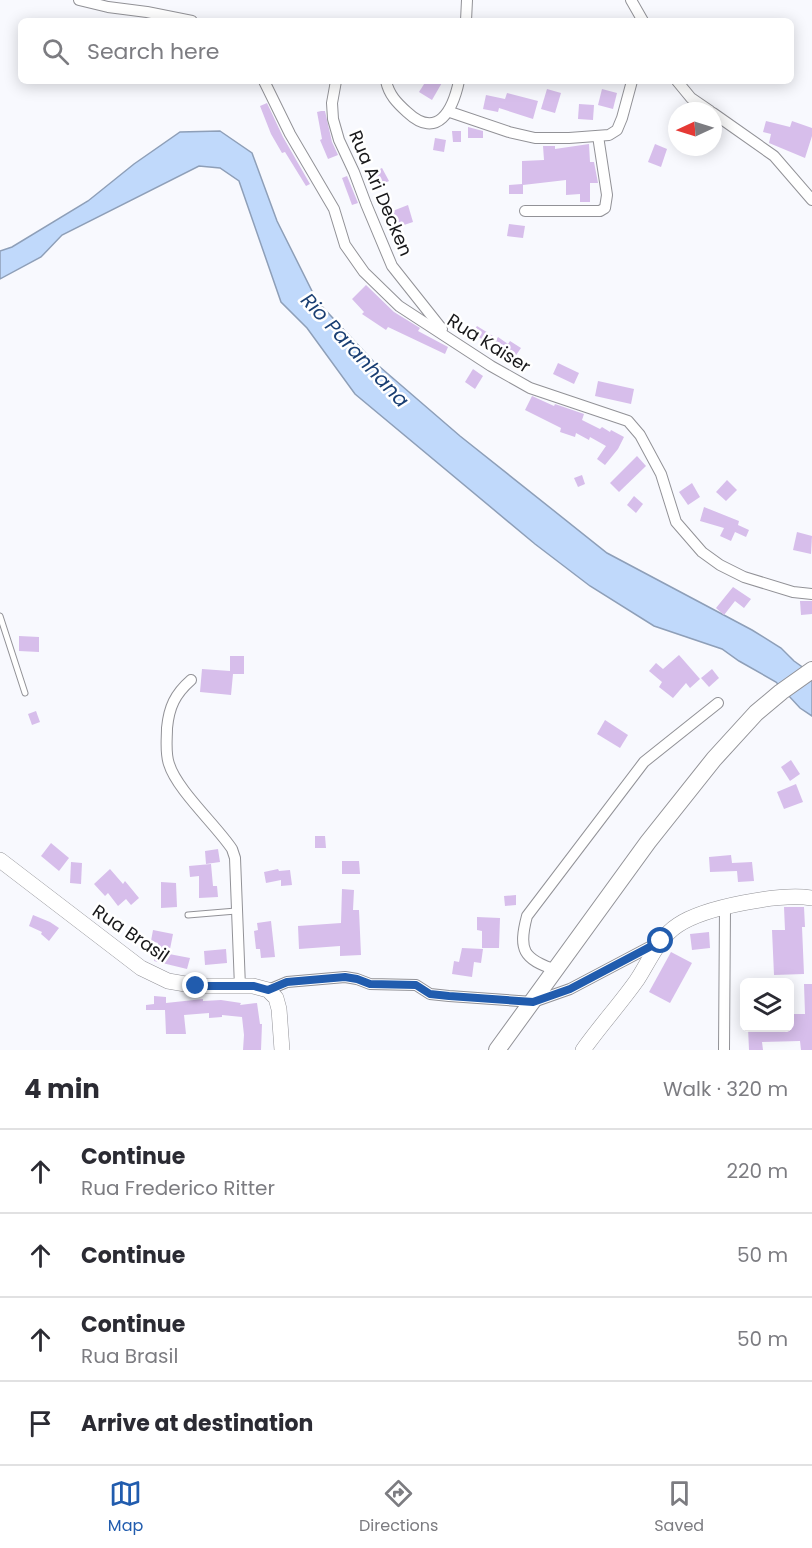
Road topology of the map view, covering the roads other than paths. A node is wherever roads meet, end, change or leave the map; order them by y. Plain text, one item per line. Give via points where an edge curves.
1 (80, 0) edge
2 (467, 0) edge
3 (631, 0) edge
4 (177, 18) edge
5 (466, 18) edge
6 (641, 18) edge
7 (265, 84) edge
8 (335, 84) edge
9 (387, 84) edge
10 (458, 84) edge
11 (631, 84) edge
12 (680, 84) edge
13 (697, 102) edge
14 (450, 112) junction
15 (722, 120) edge
16 (598, 136) junction
17 (812, 200) edge
18 (525, 211) dead end
19 (448, 337) junction
20 (812, 594) edge
21 (0, 616) edge
22 (812, 670) edge
23 (191, 680) dead end
24 (25, 693) dead end
25 (718, 703) dead end
26 (0, 860) edge
27 (812, 898) edge
28 (726, 908) junction
29 (236, 911) junction
30 (188, 915) dead end
31 (661, 941) junction
32 (556, 970) junction
33 (240, 987) junction
34 (268, 990) junction
35 (533, 1002) junction
36 (282, 1050) edge
37 (497, 1050) edge
38 (583, 1050) edge
39 (724, 1050) edge

1 - 4 street
2 - 5 street
3 - 6 street
7 - 19 street, Rua Kaiser via 334,209 345,245 364,272 399,306
8 - 19 street, Rua Ari Decken via 333,119 339,140 392,266
9 - 14 street via 392,97 419,122 435,123
10 - 14 street
11 - 16 street via 617,130
12 - 13 street
14 - 16 street via 535,138
15 - 17 street via 774,156
16 - 18 street via 607,195 605,208
19 - 20 street, Rua Kaiser via 530,387 628,421 661,474 676,522 702,552 744,577
21 - 24 lane
22 - 32 main road via 756,713 714,759 648,842
23 - 29 street via 177,694 169,710 168,764 232,849
25 - 32 street via 644,762 528,916 522,935 525,952 535,963
26 - 33 street, Rua Brasil via 154,975 196,986
27 - 28 street via 762,900
28 - 31 street via 700,914 677,926
28 - 39 street
29 - 30 lane
29 - 33 street
31 - 35 street via 570,989
31 - 38 street
32 - 35 main road
33 - 34 street, Rua Brasil
34 - 35 street via 287,982 345,977 370,984 416,985 430,994
34 - 36 street via 279,1009
35 - 37 main road

